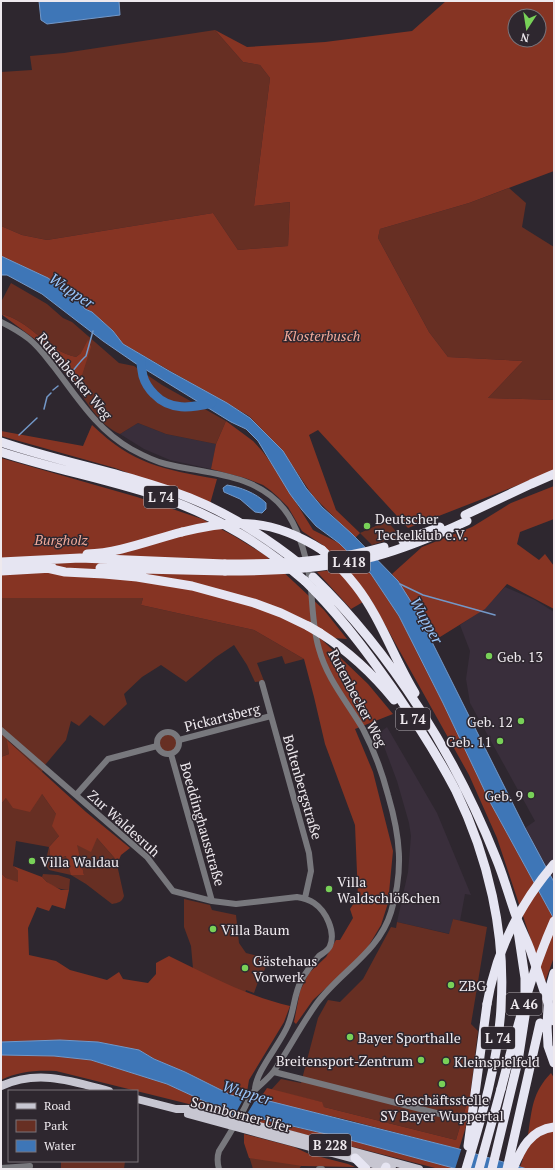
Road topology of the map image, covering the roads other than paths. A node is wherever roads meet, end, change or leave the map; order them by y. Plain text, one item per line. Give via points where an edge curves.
1 (1, 322) edge
2 (1, 442) edge
3 (1, 452) edge
4 (554, 474) edge
5 (554, 481) edge
6 (466, 518) junction
7 (37, 560) junction
8 (1, 562) edge
9 (225, 567) junction
10 (47, 568) junction
11 (1, 571) edge
12 (262, 683) dead end
13 (271, 716) junction
14 (427, 720) junction
15 (1, 730) edge
16 (178, 740) junction
17 (157, 746) junction
18 (171, 754) junction
19 (76, 795) junction
20 (483, 864) junction
21 (554, 864) edge
22 (305, 898) junction
23 (212, 901) junction
24 (516, 915) junction
25 (554, 920) edge
26 (554, 973) edge
27 (547, 1023) edge
28 (554, 1063) edge
29 (274, 1072) junction
30 (1, 1086) edge
31 (105, 1090) edge
32 (254, 1091) junction
33 (138, 1099) edge
34 (456, 1118) dead end
35 (237, 1122) junction
36 (554, 1127) edge
37 (471, 1145) junction
38 (514, 1156) junction
39 (355, 1158) junction
40 (30, 1166) dead end
41 (390, 1166) edge
42 (218, 1167) edge
43 (1, 1168) edge
44 (366, 1169) edge
45 (419, 1169) edge
46 (466, 1169) edge
47 (479, 1169) edge
48 (492, 1169) edge
49 (507, 1169) edge
50 (513, 1169) edge

1 - 29 street, Rutenbecker Weg via 23,334 38,348 89,414 118,441 160,462 234,478 260,489 276,500 284,510 300,541 310,581 313,622 319,652 334,685 363,729 381,768 396,824 399,875 385,928 366,954 318,1002
2 - 14 highway, L 74 via 141,481 190,498 247,527 302,566 339,602 368,637
3 - 20 highway, L 74, bridge via 145,492 192,509 251,539 315,590 382,674 443,767 466,814 479,846
4 - 6 highway, L 418 via 513,492
5 - 6 highway, L 418
6 - 9 highway, L 418, bridge via 428,538 357,561 297,569
7 - 8 highway, L 418
7 - 9 highway, L 418 via 96,559
7 - 14 highway, L 418, bridge via 51,555 109,551 205,526 234,522 263,524 293,534 322,550 357,587 425,708
9 - 10 highway, L 418
10 - 11 highway, L 418
10 - 20 highway, L 74, bridge via 65,572 137,577 192,586 254,603 281,613 320,633 368,670 398,706 439,767 453,793
12 - 13 street, Boltenbergstraße
13 - 16 street, Pickartsberg
13 - 22 street, Boltenbergstraße via 310,857 311,871
14 - 24 highway, L 74 via 475,809 497,859
15 - 19 street, Zur Waldesruh
16 - 17 street, Pickartsberg via 174,734 163,733 158,738
16 - 18 street, Pickartsberg via 178,747
17 - 18 street via 162,753
17 - 19 street via 108,759
18 - 23 street, Boeddinghausstraße
19 - 23 street, Zur Waldesruh via 146,857 173,891
20 - 37 highway, L 74 via 492,895 501,954 501,1006 492,1075
21 - 37 highway, bridge via 520,910 506,938 494,973 487,1004
22 - 23 street, Zur Waldesruh via 236,904
22 - 32 street via 318,906 327,919 331,934 330,947 301,980 289,1024 259,1073
24 - 27 highway, L 74 via 530,948
24 - 48 highway, L 74 via 525,978 525,1016 518,1061
25 - 47 highway, A 46, bridge via 530,983
26 - 27 highway, A 46, bridge via 549,991
27 - 28 highway via 548,1046
27 - 38 highway, A 46
29 - 32 street, Rutenbecker Weg
29 - 34 street
30 - 31 main road via 28,1078 49,1077
32 - 35 street, Rutenbecker Weg
33 - 35 main road, Sonnborner Ufer / B 228 via 194,1116
35 - 39 main road, Sonnborner Ufer / B 228
35 - 41 main road, Sonnborner Ufer / B 228
35 - 42 street, Rutenbecker Weg via 217,1156
36 - 38 highway via 536,1133
37 - 46 highway
38 - 49 highway, A 46
38 - 50 highway
39 - 41 main road, Sonnborner Ufer / B 228
39 - 44 highway
40 - 43 street
41 - 45 main road, Sonnborner Ufer / B 228

